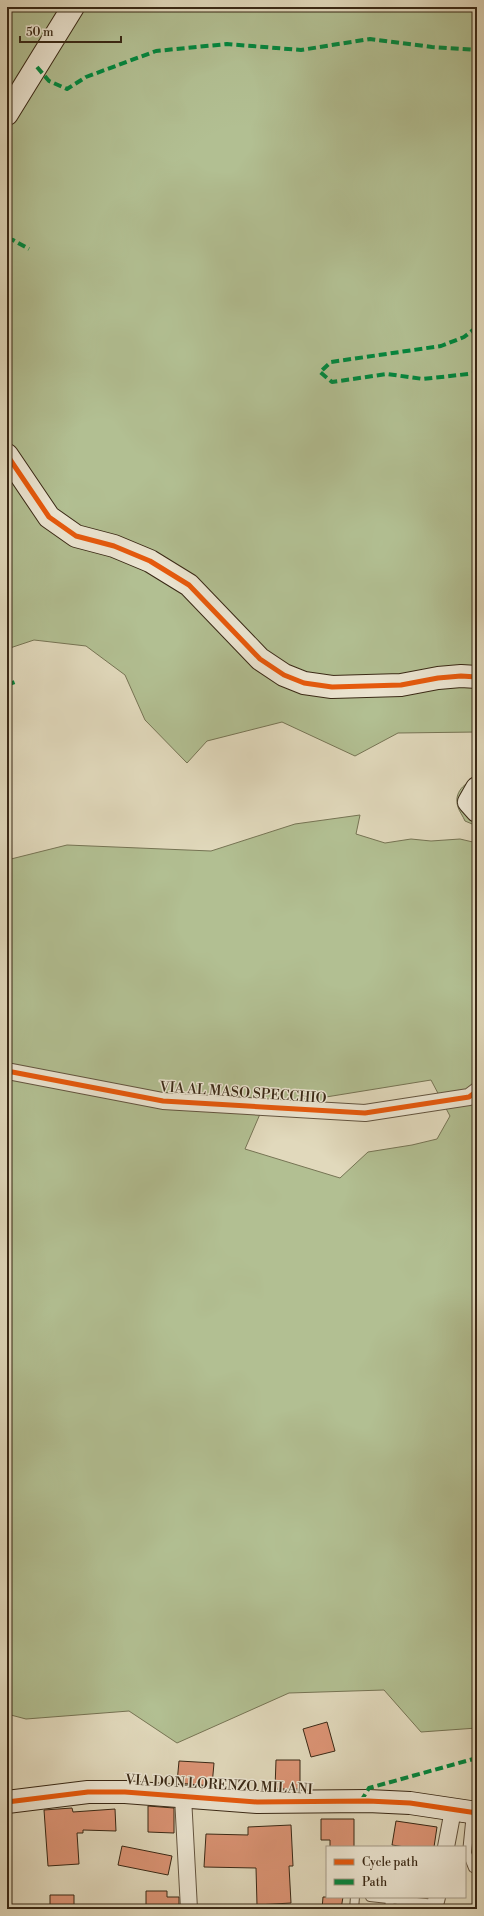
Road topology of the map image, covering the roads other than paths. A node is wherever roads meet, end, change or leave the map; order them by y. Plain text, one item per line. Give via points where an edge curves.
1 (73, 7) edge
2 (7, 114) edge
3 (7, 455) edge
4 (477, 677) edge
5 (477, 788) edge
6 (477, 811) edge
7 (7, 1071) edge
8 (477, 1091) edge
9 (183, 1798) junction
10 (7, 1802) edge
11 (467, 1812) edge
12 (447, 1846) edge
13 (477, 1868) edge
14 (355, 1898) edge
15 (380, 1898) edge
16 (390, 1899) junction
17 (435, 1903) edge
18 (189, 1909) edge
19 (354, 1909) edge
20 (389, 1909) edge

1 - 2 street
3 - 4 street via 49,517 76,536 114,546 150,561 189,585 260,659 284,675 304,684 332,688 401,685 460,676
5 - 6 street via 469,802
7 - 8 street, VIA AL MASO SPECCHIO via 163,1101 365,1113 469,1097
9 - 10 street, VIA DON LORENZO MILANI via 125,1792 88,1792
9 - 11 street, VIA DON LORENZO MILANI via 257,1802 410,1803
9 - 18 street
11 - 12 street
11 - 13 lane via 467,1853 473,1868
14 - 19 lane
15 - 16 lane
16 - 17 lane
16 - 20 lane

